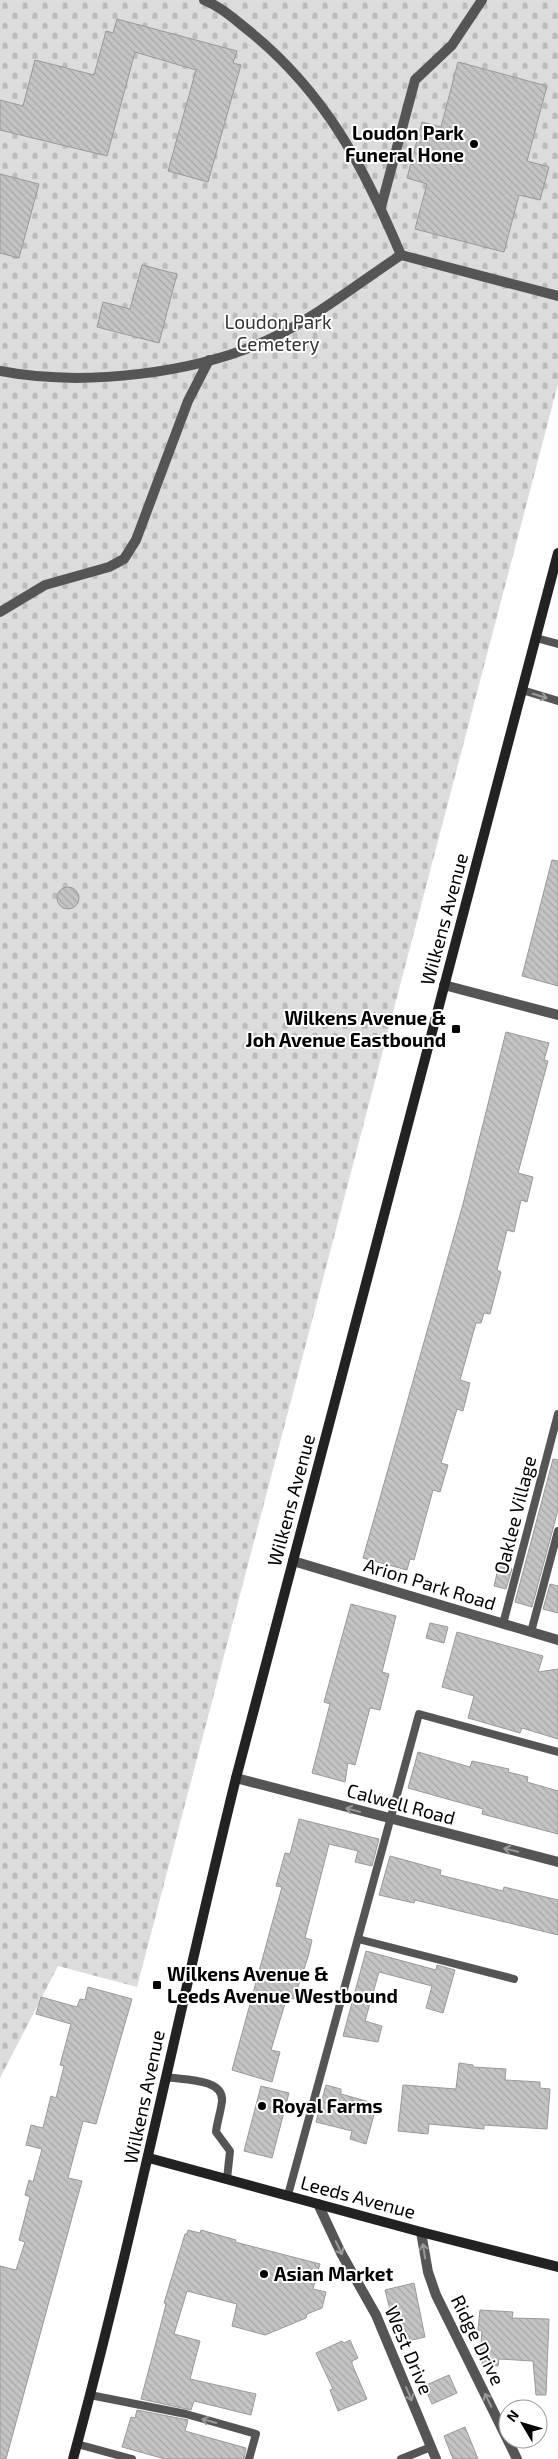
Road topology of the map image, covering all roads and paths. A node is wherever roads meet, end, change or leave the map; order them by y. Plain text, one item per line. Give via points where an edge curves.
1 (204, 0) edge
2 (482, 0) edge
3 (218, 3) edge
4 (381, 207) junction
5 (401, 255) junction
6 (558, 296) edge
7 (209, 360) junction
8 (0, 371) edge
9 (558, 553) edge
10 (554, 586) edge
11 (0, 612) edge
12 (536, 638) junction
13 (558, 644) edge
14 (522, 690) junction
15 (558, 701) edge
16 (444, 986) junction
17 (558, 1015) edge
18 (558, 1414) edge
19 (558, 1531) edge
20 (293, 1561) junction
21 (503, 1624) junction
22 (531, 1632) junction
23 (558, 1640) edge
24 (558, 1752) edge
25 (236, 1778) junction
26 (390, 1819) junction
27 (558, 1862) edge
28 (358, 1938) junction
29 (514, 1979) dead end
30 (166, 2077) junction
31 (148, 2158) junction
32 (227, 2179) junction
33 (288, 2196) junction
34 (318, 2204) junction
35 (422, 2232) junction
36 (558, 2267) edge
37 (90, 2395) junction
38 (77, 2444) junction
39 (431, 2447) junction
40 (73, 2459) edge
41 (132, 2459) edge
42 (249, 2459) edge
43 (401, 2459) edge
44 (436, 2459) edge
45 (517, 2459) edge

1 - 3 street
2 - 4 street via 452,45 415,80
3 - 4 street via 266,44 328,112 355,154
4 - 5 street
5 - 6 street
5 - 7 street via 274,337
7 - 8 street via 108,377 64,379
7 - 11 street via 188,401 136,540 124,559 109,568 45,585
9 - 10 main road, Wilkens Avenue
10 - 12 main road, Wilkens Avenue
12 - 13 lane
12 - 14 main road, Wilkens Avenue
14 -> 15 lane
14 - 16 main road, Wilkens Avenue
16 - 17 street
16 - 20 main road, Wilkens Avenue
18 - 21 lane, Oaklee Village
19 - 22 lane
20 - 21 street, Arion Park Road
20 - 25 main road, Wilkens Avenue
21 - 22 street, Arion Park Road
22 - 23 street, Arion Park Road
24 - 26 lane via 419,1714
26 -> 25 street, Calwell Road
25 - 30 main road, Wilkens Avenue
27 -> 26 street, Calwell Road
26 - 28 lane
28 - 29 lane
28 - 33 lane
30 - 31 main road, Wilkens Avenue
30 - 32 lane via 211,2084 221,2093 216,2132 230,2151
31 - 32 main road, Leeds Avenue
31 - 37 main road, Wilkens Avenue
32 - 33 main road, Leeds Avenue
33 - 34 main road, Leeds Avenue
34 - 35 main road, Leeds Avenue
34 -> 39 street, West Drive via 376,2315
35 - 36 main road, Leeds Avenue
45 -> 35 street, Ridge Drive via 436,2295 428,2272
37 - 38 main road, Wilkens Avenue
42 -> 37 lane via 256,2434 186,2414
38 - 40 main road, Wilkens Avenue
38 - 41 lane
39 - 43 lane
39 - 44 street, West Drive

